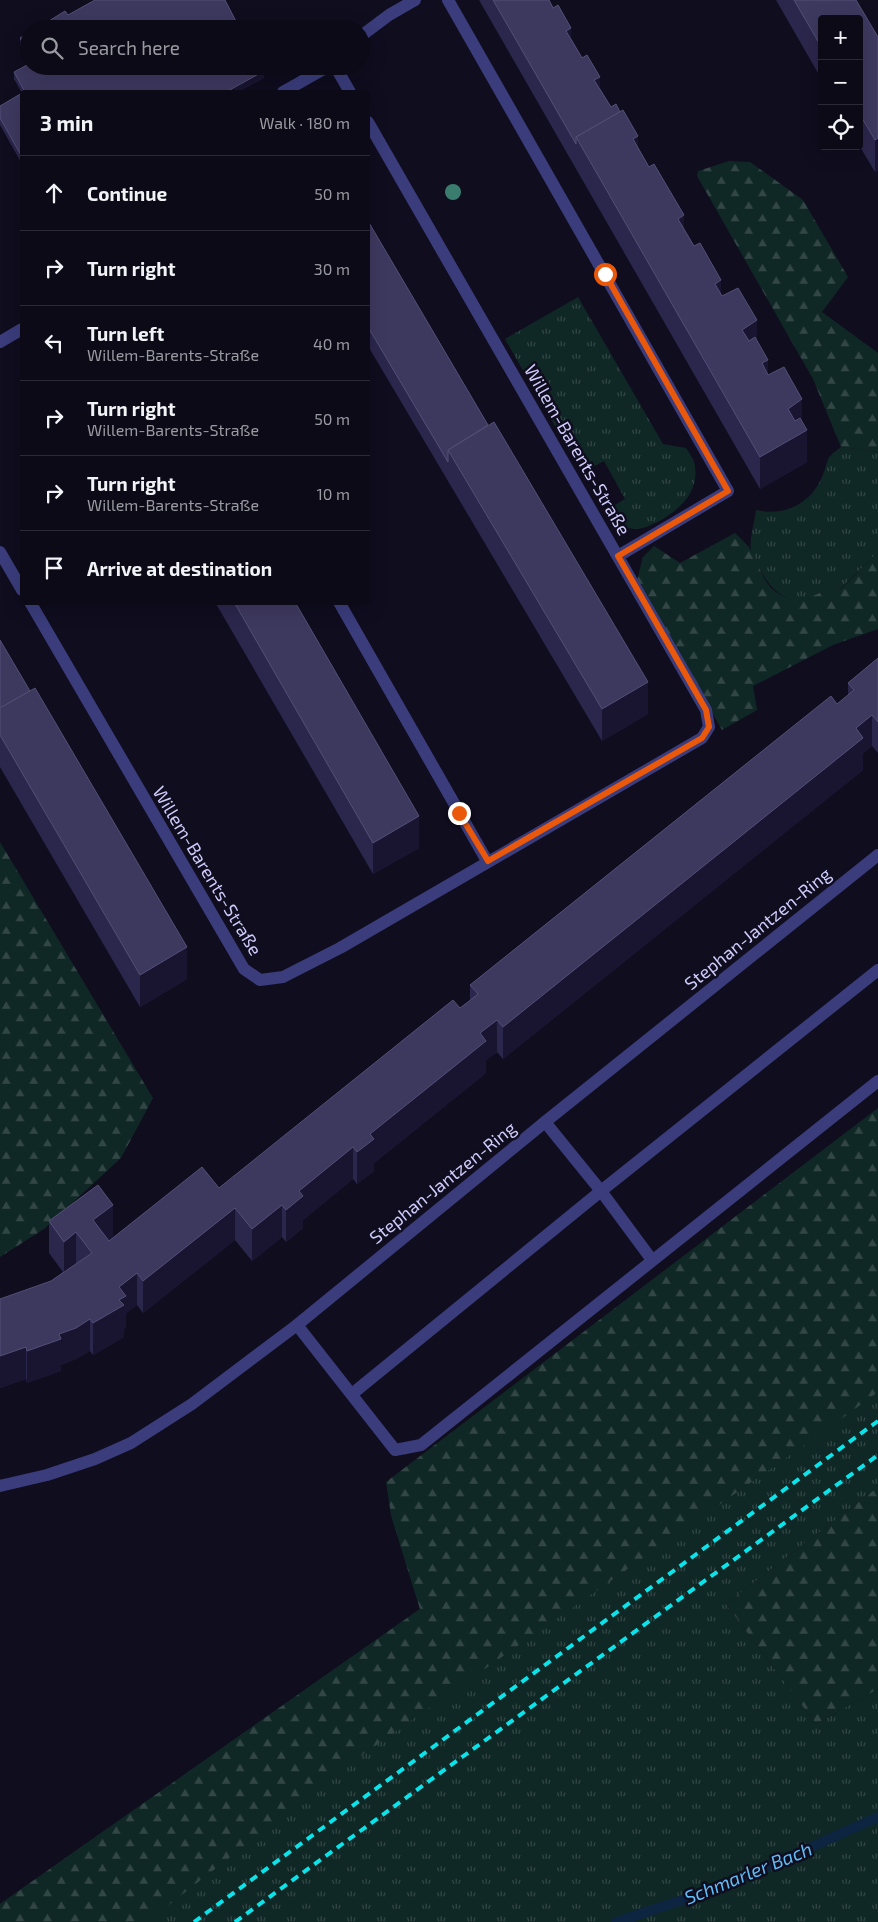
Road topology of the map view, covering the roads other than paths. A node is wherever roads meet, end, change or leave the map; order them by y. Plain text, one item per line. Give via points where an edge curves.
1 (415, 0) edge
2 (448, 0) edge
3 (370, 29) edge
4 (313, 75) edge
5 (340, 75) edge
6 (287, 90) edge
7 (349, 90) edge
8 (370, 125) edge
9 (20, 330) edge
10 (0, 342) edge
11 (0, 552) edge
12 (618, 556) junction
13 (20, 587) edge
14 (32, 605) edge
15 (341, 605) edge
16 (878, 855) edge
17 (488, 861) junction
18 (878, 970) edge
19 (878, 1081) edge
20 (545, 1122) junction
21 (601, 1191) junction
22 (652, 1260) junction
23 (297, 1325) junction
24 (352, 1394) junction
25 (0, 1486) edge

1 - 3 street
2 - 12 street via 728,491
4 - 6 street
5 - 7 street
8 - 12 street, Willem-Barents-Straße
9 - 10 street
11 - 13 street
12 - 17 street, Willem-Barents-Straße via 706,710 709,727 702,738
14 - 17 street, Willem-Barents-Straße via 244,969 260,980 283,977 340,948
15 - 17 street
16 - 20 street, Stephan-Jantzen-Ring
18 - 21 street
19 - 22 street
20 - 21 street
20 - 23 street, Stephan-Jantzen-Ring
21 - 22 street
21 - 24 street
22 - 24 street via 421,1445 395,1450
23 - 24 street
23 - 25 street, Stephan-Jantzen-Ring via 192,1404 131,1443 47,1475

